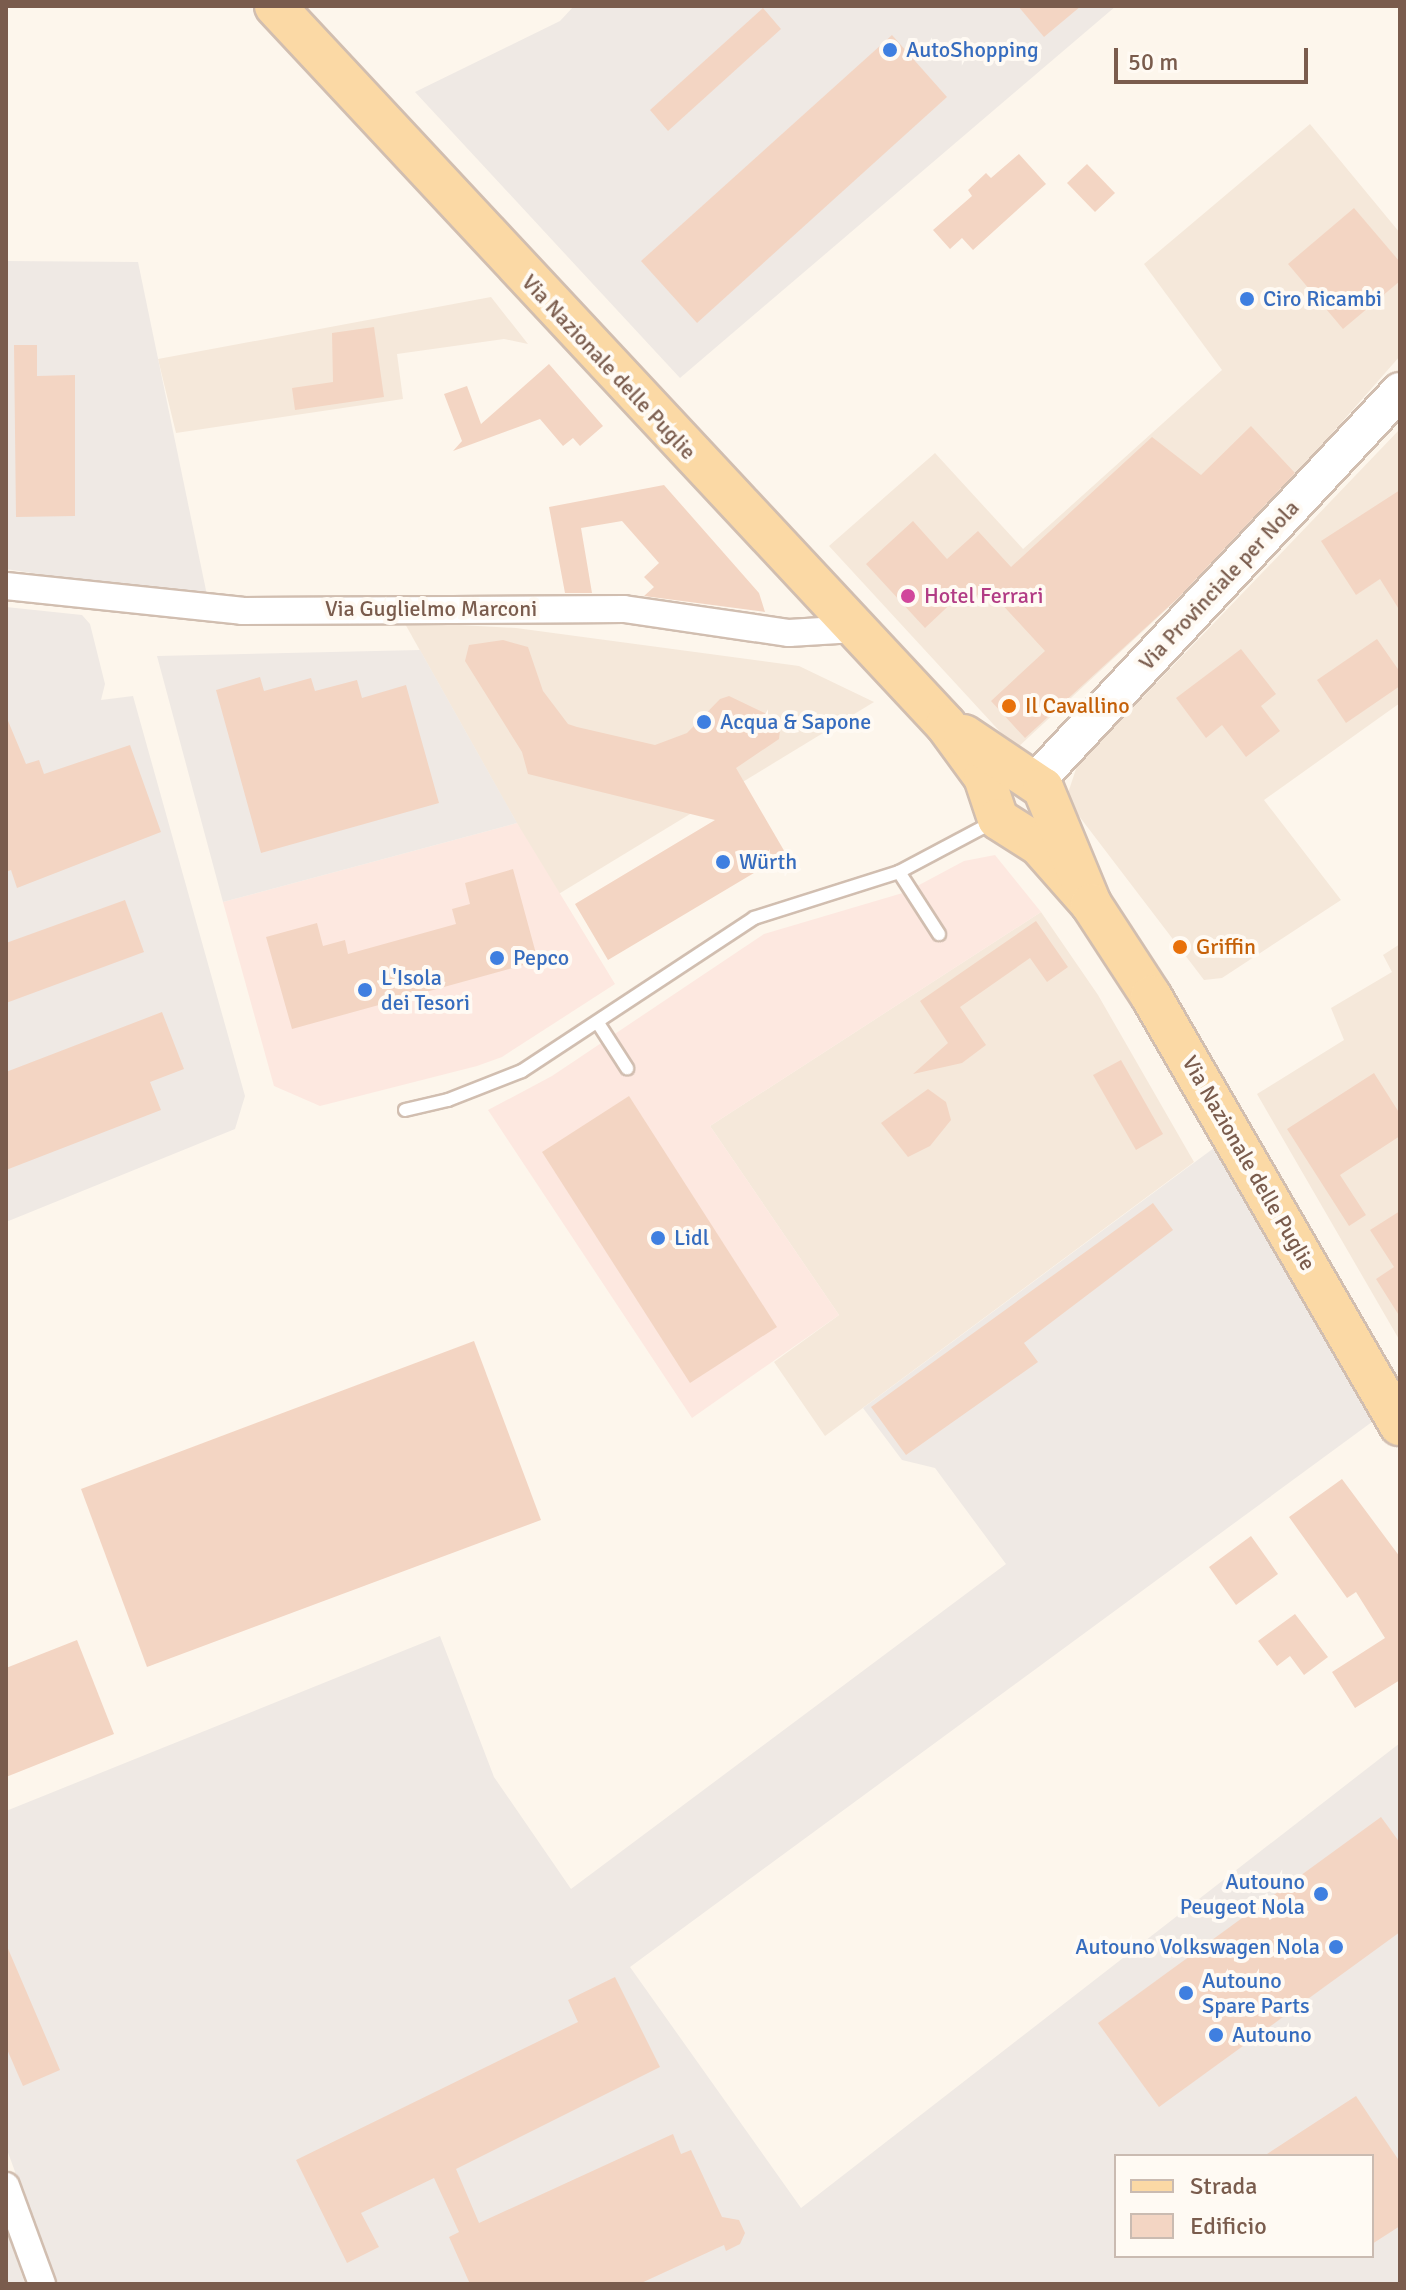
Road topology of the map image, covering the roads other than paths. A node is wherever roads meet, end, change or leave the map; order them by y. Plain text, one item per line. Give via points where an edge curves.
1 (275, 6) edge
2 (1400, 391) edge
3 (6, 586) edge
4 (855, 629) junction
5 (946, 725) junction
6 (1036, 783) junction
7 (1000, 817) junction
8 (899, 872) junction
9 (1091, 904) junction
10 (939, 934) dead end
11 (598, 1023) junction
12 (627, 1068) dead end
13 (405, 1110) dead end
14 (1400, 1425) edge
15 (6, 2186) edge
16 (42, 2284) edge

1 - 4 main road, Via Nazionale delle Puglie
2 - 6 street, Via Provinciale per Nola
3 - 4 street, Via Guglielmo Marconi via 242,611 624,609 789,633
4 - 5 main road, Via Nazionale delle Puglie
5 - 6 main road, Via Nazionale delle Puglie
5 - 7 main road, Via Nazionale delle Puglie via 984,777
6 - 7 main road via 998,781
6 - 9 main road, Via Nazionale delle Puglie
7 - 8 lane
7 - 9 main road, Via Nazionale delle Puglie via 1039,845
8 - 10 lane
8 - 11 lane via 754,918
9 - 14 main road, Via Nazionale delle Puglie via 1159,1009
11 - 12 lane
11 - 13 lane via 496,1083
15 - 16 street

